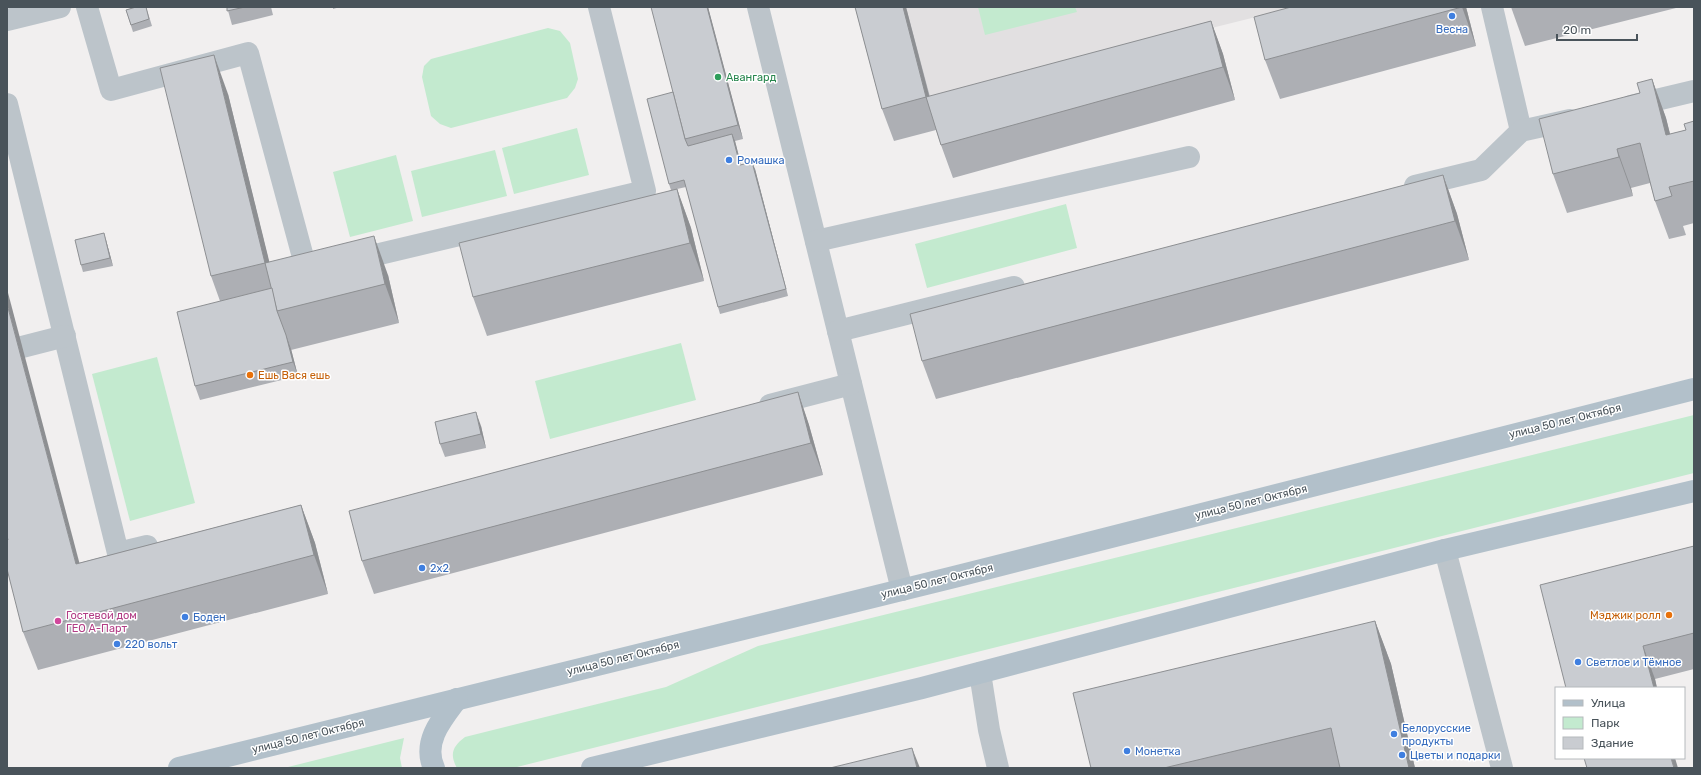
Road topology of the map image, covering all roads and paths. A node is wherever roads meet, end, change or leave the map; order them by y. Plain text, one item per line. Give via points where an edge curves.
1 (60, 7) edge
2 (88, 7) edge
3 (599, 7) edge
4 (758, 7) edge
5 (1492, 7) edge
6 (7, 20) edge
7 (1694, 91) edge
8 (7, 104) edge
9 (1611, 110) edge
10 (1588, 115) edge
11 (1520, 131) junction
12 (1189, 157) dead end
13 (1398, 191) edge
14 (816, 241) junction
15 (1033, 282) edge
16 (838, 331) junction
17 (65, 336) junction
18 (22, 347) dead end
19 (851, 384) junction
20 (1694, 389) edge
21 (748, 410) edge
22 (1694, 491) edge
23 (163, 542) edge
24 (1445, 550) junction
25 (902, 590) junction
26 (980, 673) junction
27 (457, 699) junction
28 (179, 768) edge
29 (434, 768) edge
30 (592, 768) edge
31 (998, 768) edge
32 (1502, 768) edge

1 - 6 lane
2 - 3 lane via 111,90 248,53 306,272 645,191
4 - 14 lane
5 - 11 lane
7 - 9 lane
8 - 17 lane
10 - 11 lane
11 - 13 lane via 1481,170
12 - 14 lane
14 - 16 lane
15 - 16 lane
16 - 19 lane
17 - 18 lane
17 - 23 lane via 118,553
19 - 21 lane
19 - 25 lane
20 - 25 main road, улица 50 лет Октября
22 - 24 main road
24 - 26 main road
24 - 32 lane
25 - 27 main road, улица 50 лет Октября
26 - 30 main road
26 - 31 lane
27 - 28 main road, улица 50 лет Октября
27 - 29 main road via 431,738 430,760

